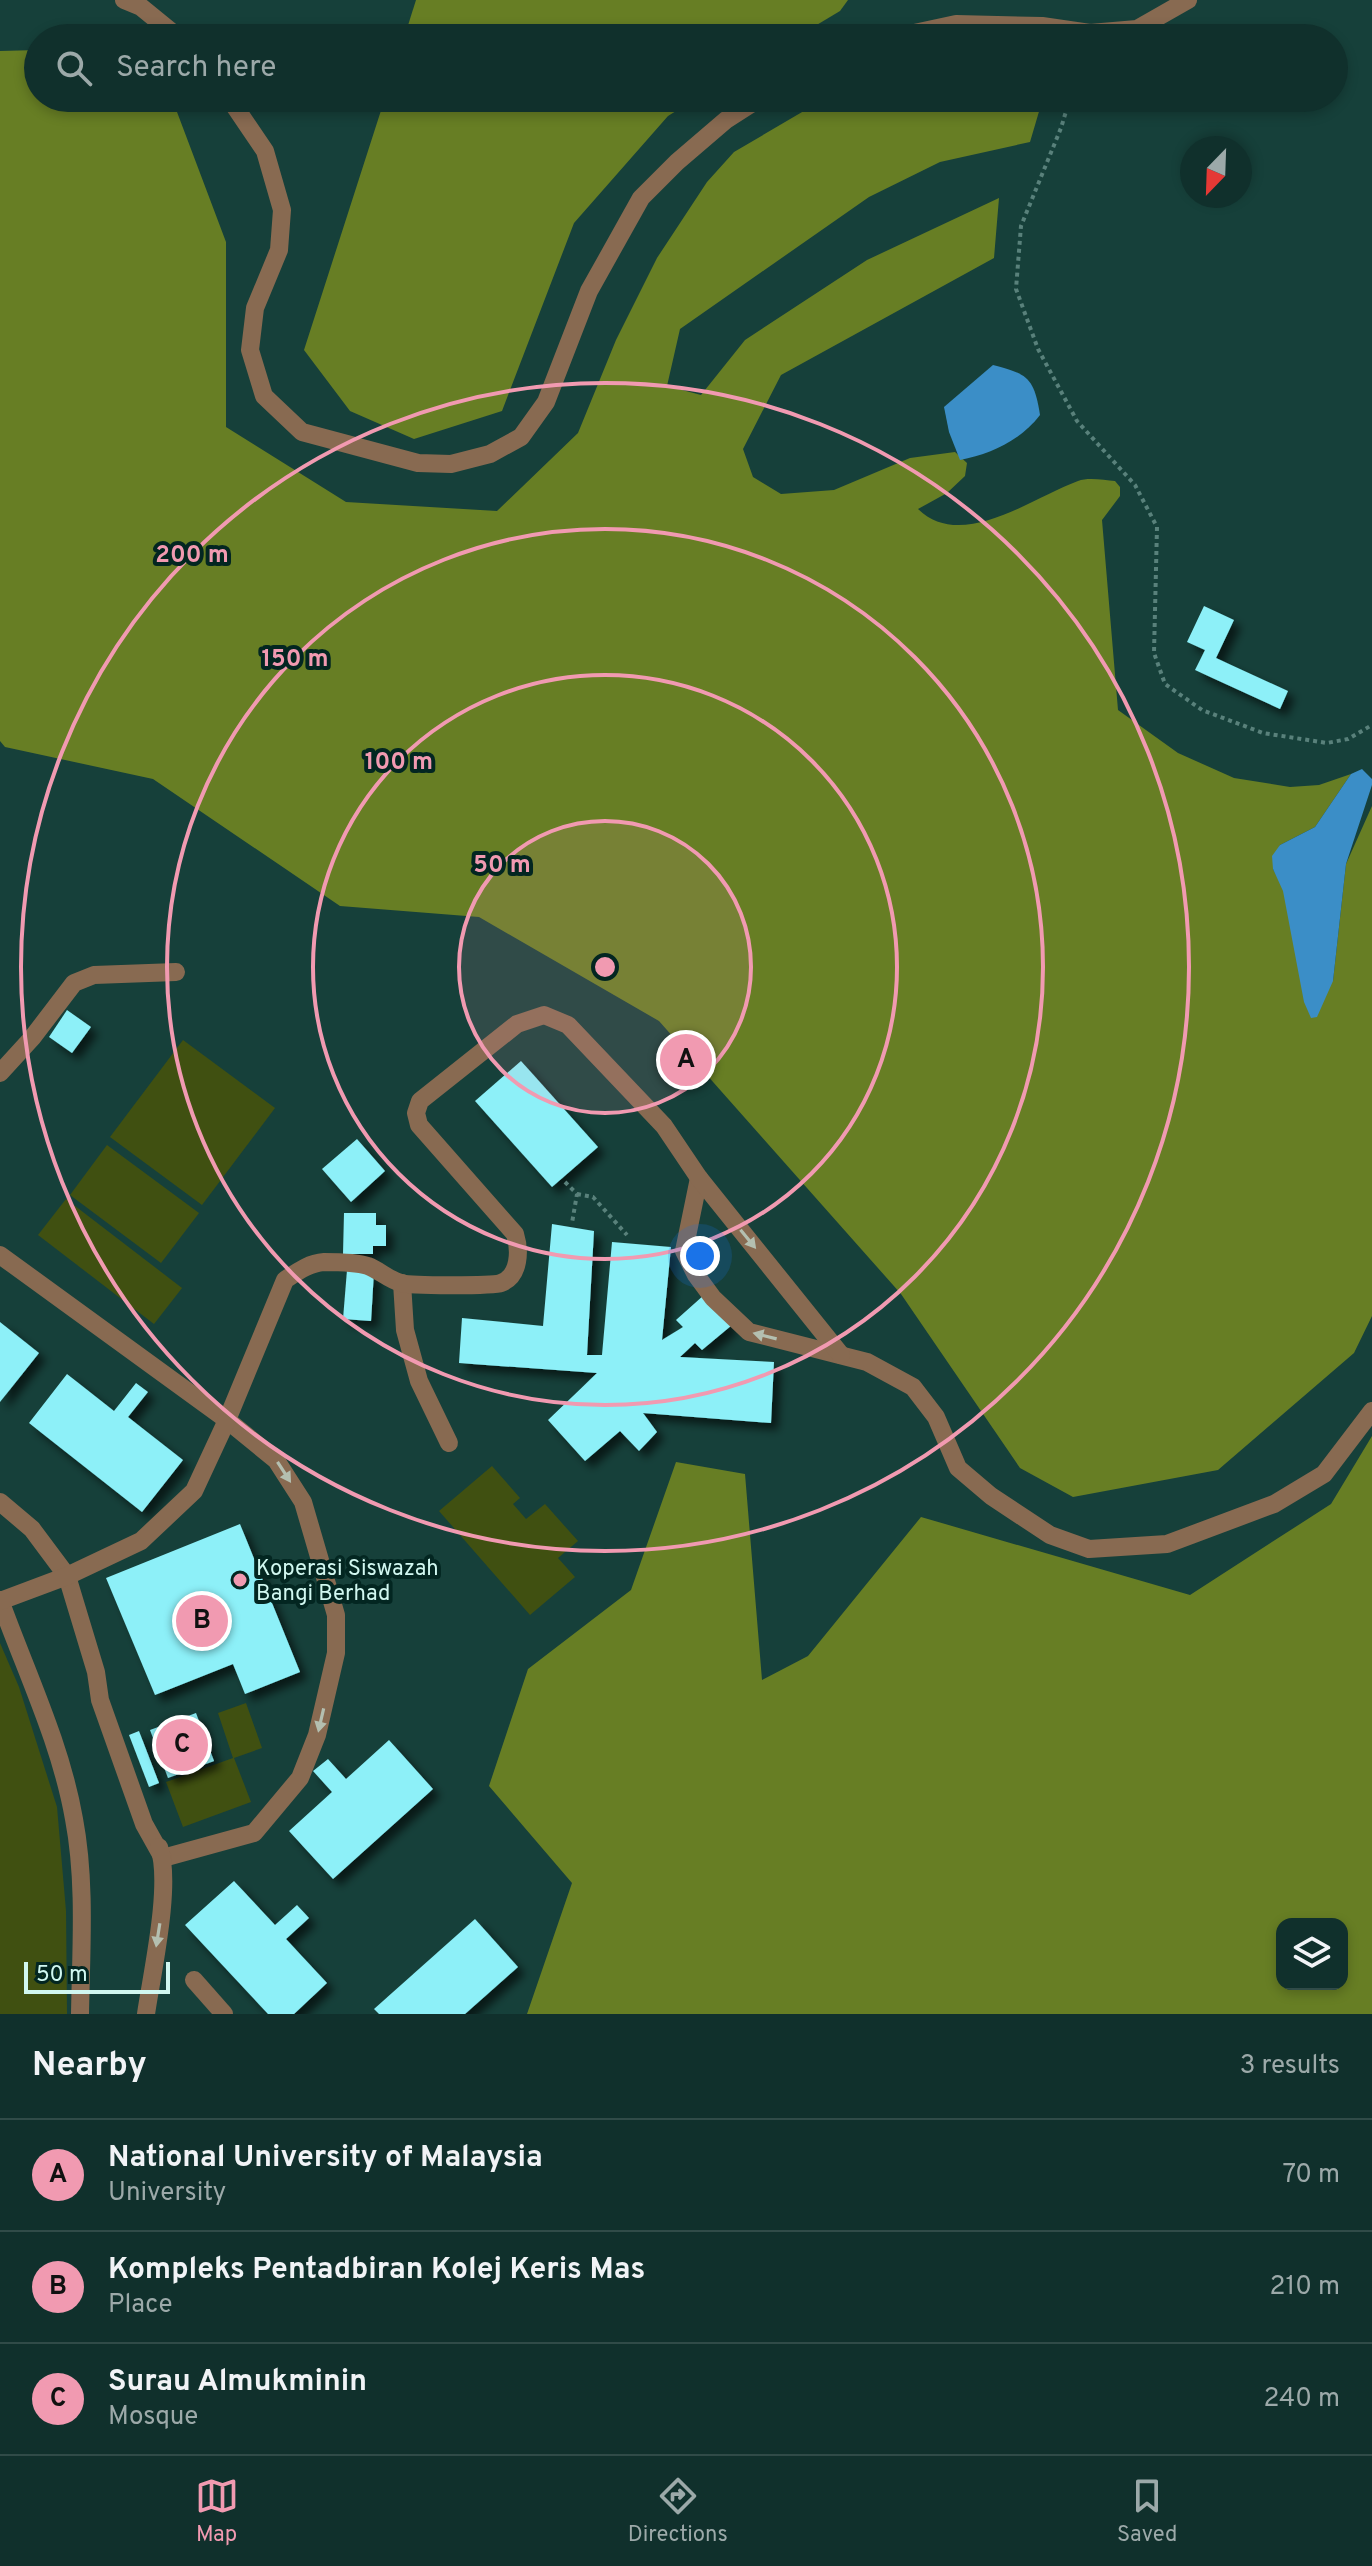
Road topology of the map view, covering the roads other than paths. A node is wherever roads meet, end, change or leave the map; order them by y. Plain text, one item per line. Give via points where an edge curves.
1 (124, 0) edge
2 (1188, 0) edge
3 (162, 24) edge
4 (1146, 24) edge
5 (239, 112) edge
6 (738, 112) edge
7 (176, 972) dead end
8 (0, 1073) edge
9 (699, 1178) junction
10 (0, 1255) edge
11 (402, 1283) junction
12 (841, 1355) junction
13 (1372, 1411) edge
14 (227, 1420) junction
15 (449, 1443) dead end
16 (0, 1502) edge
17 (67, 1576) junction
18 (0, 1600) edge
19 (163, 1858) junction
20 (194, 1980) dead end
21 (80, 2014) edge
22 (146, 2014) edge
23 (224, 2014) edge

1 - 3 street
2 - 4 street
5 - 6 street via 265,151 282,210 279,250 255,308 250,350 264,396 302,432 418,463 451,464 490,454 521,437 546,402 589,291 641,198
7 - 8 street via 94,975 74,983
9 - 11 street via 664,1126 568,1025 544,1015 517,1024 420,1101 416,1113 419,1125 515,1234 518,1260 501,1283
9 -> 12 street
12 -> 9 street via 749,1332 713,1298 684,1251
10 - 14 street
11 - 14 street via 367,1266 323,1262 285,1280
11 - 15 street via 405,1330 419,1381
12 - 13 street via 867,1362 913,1387 936,1417 958,1468 1050,1535 1089,1549 1167,1544 1274,1504 1324,1474
14 - 17 street via 194,1491 141,1541
14 -> 19 street via 276,1460 303,1502 336,1615 336,1653 317,1735 300,1778 254,1833
16 - 17 street via 32,1529
17 - 18 street
17 - 19 street via 100,1700 144,1824
18 - 21 street via 59,1760 75,1820
19 -> 22 street
20 - 23 street

